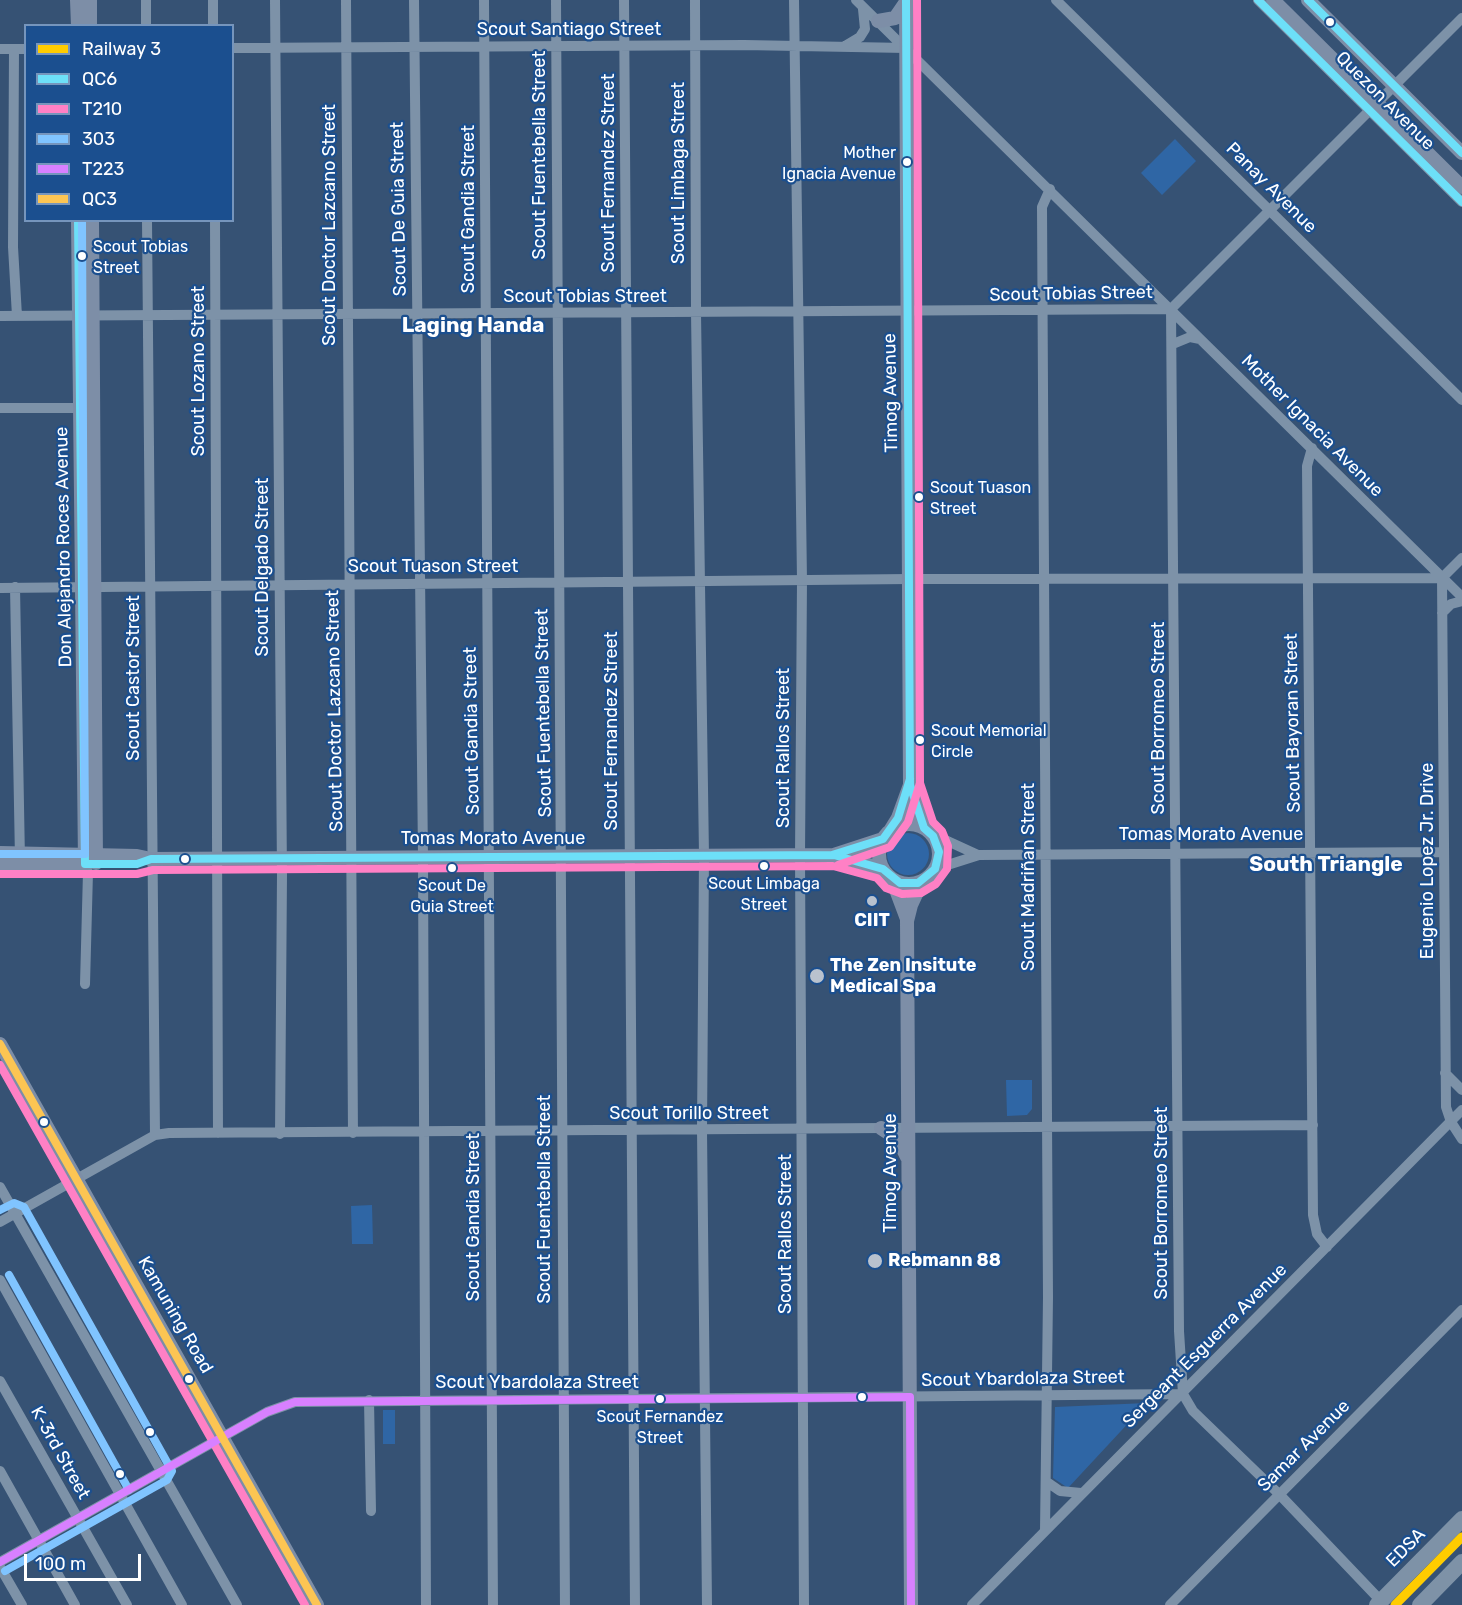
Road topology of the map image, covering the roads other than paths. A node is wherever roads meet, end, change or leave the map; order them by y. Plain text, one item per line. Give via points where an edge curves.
1 (77, 0) edge
2 (90, 0) edge
3 (146, 0) edge
4 (213, 0) edge
5 (275, 0) edge
6 (346, 0) edge
7 (414, 0) edge
8 (484, 0) edge
9 (556, 0) edge
10 (624, 0) edge
11 (695, 0) edge
12 (794, 0) edge
13 (1056, 0) edge
14 (1258, 0) edge
15 (1274, 0) edge
16 (1308, 0) edge
17 (906, 1) edge
18 (859, 3) edge
19 (1462, 18) edge
20 (878, 21) junction
21 (78, 24) edge
22 (90, 24) edge
23 (146, 24) edge
24 (213, 24) edge
25 (625, 46) junction
26 (696, 46) junction
27 (795, 46) junction
28 (845, 46) junction
29 (414, 47) junction
30 (484, 47) junction
31 (556, 47) junction
32 (234, 48) edge
33 (275, 48) junction
34 (346, 48) junction
35 (906, 48) junction
36 (0, 49) edge
37 (20, 49) edge
38 (1383, 99) junction
39 (1462, 153) edge
40 (1462, 187) edge
41 (1050, 189) junction
42 (1462, 202) edge
43 (1271, 210) junction
44 (78, 222) edge
45 (92, 222) edge
46 (147, 222) edge
47 (215, 222) edge
48 (1171, 309) junction
49 (1041, 311) junction
50 (800, 312) junction
51 (908, 312) junction
52 (626, 313) junction
53 (696, 313) junction
54 (347, 314) junction
55 (417, 314) junction
56 (486, 314) junction
57 (148, 315) junction
58 (215, 315) junction
59 (277, 315) junction
60 (558, 315) junction
61 (0, 316) edge
62 (16, 316) junction
63 (86, 316) junction
64 (1200, 339) junction
65 (1173, 344) junction
66 (1462, 400) edge
67 (0, 408) edge
68 (81, 408) junction
69 (1312, 448) junction
70 (1462, 558) edge
71 (1308, 578) junction
72 (1442, 578) junction
73 (910, 579) junction
74 (1043, 579) junction
75 (1174, 579) junction
76 (802, 580) junction
77 (700, 581) junction
78 (628, 582) junction
79 (487, 583) junction
80 (559, 583) junction
81 (349, 584) junction
82 (419, 584) junction
83 (217, 585) junction
84 (280, 585) junction
85 (150, 586) junction
86 (15, 587) junction
87 (89, 587) junction
88 (0, 588) edge
89 (1462, 599) edge
90 (1442, 614) junction
91 (89, 678) junction
92 (910, 785) junction
93 (85, 828) junction
94 (927, 831) junction
95 (886, 835) junction
96 (1311, 852) junction
97 (1444, 852) junction
98 (0, 853) edge
99 (60, 854) junction
100 (1045, 854) junction
101 (1177, 854) junction
102 (704, 855) junction
103 (834, 855) junction
104 (979, 855) junction
105 (630, 856) junction
106 (800, 856) junction
107 (490, 857) junction
108 (561, 857) junction
109 (20, 858) junction
110 (282, 858) junction
111 (353, 858) junction
112 (423, 858) junction
113 (151, 859) junction
114 (219, 859) junction
115 (90, 862) junction
116 (0, 864) edge
117 (935, 869) junction
118 (887, 874) junction
119 (922, 881) junction
120 (908, 921) junction
121 (85, 984) dead end
122 (0, 1044) edge
123 (1445, 1073) junction
124 (1462, 1090) edge
125 (1462, 1110) edge
126 (1450, 1122) junction
127 (1312, 1125) junction
128 (881, 1128) junction
129 (909, 1128) junction
130 (1047, 1128) junction
131 (1178, 1128) junction
132 (702, 1130) junction
133 (803, 1130) junction
134 (561, 1131) junction
135 (632, 1131) junction
136 (422, 1132) junction
137 (490, 1132) junction
138 (218, 1133) junction
139 (353, 1133) junction
140 (280, 1134) junction
141 (155, 1135) junction
142 (1462, 1139) edge
143 (910, 1162) junction
144 (76, 1179) junction
145 (0, 1187) edge
146 (15, 1213) junction
147 (0, 1222) edge
148 (1327, 1247) junction
149 (0, 1280) edge
150 (1462, 1310) edge
151 (0, 1381) edge
152 (1183, 1394) junction
153 (1047, 1395) junction
154 (803, 1397) junction
155 (910, 1397) junction
156 (563, 1398) junction
157 (633, 1399) junction
158 (705, 1399) junction
159 (369, 1400) junction
160 (425, 1400) junction
161 (492, 1400) junction
162 (223, 1436) junction
163 (0, 1471) edge
164 (162, 1471) junction
165 (1047, 1482) junction
166 (1081, 1493) junction
167 (1279, 1494) junction
168 (120, 1495) junction
169 (371, 1511) dead end
170 (78, 1519) junction
171 (1462, 1520) edge
172 (1045, 1530) junction
173 (39, 1540) junction
174 (0, 1562) edge
175 (1462, 1562) edge
176 (0, 1567) edge
177 (1379, 1603) edge
178 (22, 1605) edge
179 (75, 1605) edge
180 (127, 1605) edge
181 (182, 1605) edge
182 (237, 1605) edge
183 (317, 1605) edge
184 (426, 1605) edge
185 (493, 1605) edge
186 (565, 1605) edge
187 (635, 1605) edge
188 (707, 1605) edge
189 (804, 1605) edge
190 (911, 1605) edge
191 (972, 1605) edge
192 (1170, 1605) edge
193 (1420, 1605) edge

1 - 21 main road
2 - 22 main road
3 - 23 street
4 - 24 street
5 - 33 street, Scout Delgado Street
6 - 34 street, Scout Doctor Lazcano Street
7 - 29 street, Scout De Guia Street
8 - 30 street, Scout Gandia Street
9 - 31 street, Scout Fuentebella Street
10 - 25 street, Scout Fernandez Street
11 - 26 street, Scout Limbaga Street
12 - 27 street, Scout Rallos Street
13 - 43 street, Panay Avenue
14 - 38 street, Quezon Avenue
15 - 38 main road, Quezon Avenue
16 - 38 main road, Quezon Avenue
17 - 20 main road via 895,18
17 - 35 main road, Timog Avenue
18 - 20 street, Mother Ignacia Avenue
18 - 28 street via 866,18 865,29
19 - 38 street
20 - 35 street, Mother Ignacia Avenue
25 - 26 street, Scout Santiago Street
25 - 31 street, Scout Santiago Street
25 - 52 street, Scout Fernandez Street
26 - 27 street, Scout Santiago Street
26 - 53 street, Scout Limbaga Street
27 - 28 street, Scout Santiago Street
27 - 50 street, Scout Rallos Street
28 - 35 street, Scout Santiago Street
29 - 30 street, Scout Santiago Street
29 - 34 street, Scout Santiago Street
29 - 55 street, Scout De Guia Street
30 - 31 street, Scout Santiago Street
30 - 56 street, Scout Gandia Street
31 - 60 street, Scout Fuentebella Street
32 - 33 street, Scout Santiago Street
33 - 34 street, Scout Santiago Street
33 - 59 street, Scout Delgado Street
34 - 54 street, Scout Doctor Lazcano Street
35 - 41 street, Mother Ignacia Avenue
35 - 51 main road, Timog Avenue
36 - 37 street
37 - 62 street via 13,247
38 - 39 main road, Quezon Avenue
38 - 40 main road, Quezon Avenue
38 - 42 street, Quezon Avenue
38 - 43 street
41 - 48 street, Mother Ignacia Avenue
41 - 49 street, Scout Madriñan Street via 1042,207
43 - 48 street
43 - 66 street, Panay Avenue
44 - 63 main road, Don Alejandro Roces Avenue
45 - 63 main road, Don Alejandro Roces Avenue
46 - 57 street, Scout Castor Street
47 - 58 street, Scout Lozano Street
48 - 49 street, Scout Tobias Street
48 - 64 street, Mother Ignacia Avenue
48 - 65 street, Scout Borromeo Street
49 - 51 street, Scout Tobias Street
49 - 74 street, Scout Madriñan Street
50 - 51 street, Scout Tobias Street
50 - 53 street, Scout Tobias Street
50 - 76 street, Scout Rallos Street
51 - 73 main road, Timog Avenue
52 - 53 street, Scout Tobias Street
52 - 60 street, Scout Tobias Street
52 - 78 street, Scout Fernandez Street
53 - 77 street, Scout Limbaga Street
54 - 55 street, Scout Tobias Street
54 - 59 street, Scout Tobias Street
54 - 81 street, Scout Doctor Lazcano Street
55 - 56 street, Scout Tobias Street
55 - 82 street, Scout De Guia Street
56 - 60 street, Scout Tobias Street
56 - 79 street, Scout Gandia Street
57 - 58 street, Scout Tobias Street
57 - 63 street, Scout Tobias Street
57 - 85 street, Scout Castor Street
58 - 59 street, Scout Tobias Street
58 - 83 street, Scout Lozano Street
59 - 84 street, Scout Delgado Street
60 - 80 street, Scout Fuentebella Street
61 - 62 street, Scout Tobias Street
62 - 63 street, Scout Tobias Street
63 - 68 main road, Don Alejandro Roces Avenue
63 - 87 main road, Don Alejandro Roces Avenue
64 - 65 street via 1190,337
64 - 69 street, Mother Ignacia Avenue
65 - 75 street, Scout Borromeo Street
67 - 68 street
68 - 87 main road, Don Alejandro Roces Avenue
69 - 71 street, Scout Bayoran Street via 1307,466
69 - 72 street, Mother Ignacia Avenue
70 - 72 street
71 - 72 street, Scout Tuason Street
71 - 75 street, Scout Tuason Street
71 - 96 street, Scout Bayoran Street
72 - 89 street, Mother Ignacia Avenue
72 - 90 street, Eugenio Lopez Jr. Drive
73 - 74 street, Scout Tuason Street
73 - 76 street, Scout Tuason Street
73 - 92 main road, Timog Avenue
74 - 75 street, Scout Tuason Street
74 - 100 street, Scout Madriñan Street
75 - 101 street, Scout Borromeo Street
76 - 77 street, Scout Tuason Street
76 - 106 street, Scout Rallos Street
77 - 78 street, Scout Tuason Street
77 - 102 street, Scout Limbaga Street
78 - 80 street, Scout Tuason Street
78 - 105 street, Scout Fernandez Street
79 - 80 street, Scout Tuason Street
79 - 82 street, Scout Tuason Street
79 - 107 street, Scout Gandia Street
80 - 108 street, Scout Fuentebella Street
81 - 82 street, Scout Tuason Street
81 - 84 street, Scout Tuason Street
81 - 111 street, Scout Doctor Lazcano Street
82 - 112 street, Scout De Guia Street
83 - 84 street, Scout Tuason Street
83 - 85 street, Scout Tuason Street
83 - 114 street, Scout Lozano Street
84 - 110 street, Scout Delgado Street
85 - 87 street, Scout Tuason Street
85 - 113 street, Scout Castor Street
86 - 87 street, Scout Tuason Street
86 - 88 street, Scout Tuason Street
86 - 109 street
87 - 91 main road, Don Alejandro Roces Avenue
89 - 90 street
90 - 97 street, Eugenio Lopez Jr. Drive
91 - 93 main road, Don Alejandro Roces Avenue
91 - 115 main road, Don Alejandro Roces Avenue
92 - 94 main road, Timog Avenue
92 - 95 main road, Timog Avenue via 898,818
93 - 99 main road via 79,840
93 - 115 main road, Don Alejandro Roces Avenue
94 - 95 main road via 906,824
94 - 104 street, Tomas Morato Avenue
94 - 117 main road via 939,852
95 - 103 main road, Tomas Morato Avenue
95 - 118 main road via 879,854
96 - 97 street, Tomas Morato Avenue
96 - 101 street, Tomas Morato Avenue
96 - 127 street, Scout Bayoran Street
97 - 123 street, Eugenio Lopez Jr. Drive
98 - 109 main road, Tomas Morato Avenue
99 - 109 main road, Tomas Morato Avenue
99 - 115 main road, Tomas Morato Avenue
100 - 101 street, Tomas Morato Avenue
100 - 104 street, Tomas Morato Avenue
100 - 130 street, Scout Madriñan Street
101 - 131 street, Scout Borromeo Street
102 - 105 main road, Tomas Morato Avenue
102 - 106 main road, Tomas Morato Avenue
102 - 132 street, Scout Limbaga Street
103 - 106 main road, Tomas Morato Avenue
103 - 118 main road, Tomas Morato Avenue
104 - 117 street, Tomas Morato Avenue
105 - 108 main road, Tomas Morato Avenue
105 - 135 street, Scout Fernandez Street
106 - 133 street, Scout Rallos Street
107 - 108 main road, Tomas Morato Avenue
107 - 112 main road, Tomas Morato Avenue
107 - 137 street, Scout Gandia Street
108 - 134 street, Scout Fuentebella Street
109 - 115 main road, Tomas Morato Avenue
109 - 116 main road, Tomas Morato Avenue
110 - 111 main road, Tomas Morato Avenue
110 - 114 main road, Tomas Morato Avenue
110 - 140 street, Scout Delgado Street
111 - 112 main road, Tomas Morato Avenue
111 - 139 street, Scout Doctor Lazcano Street
112 - 136 street, Scout De Guia Street
113 - 114 main road, Tomas Morato Avenue
113 - 115 main road, Tomas Morato Avenue via 137,856
113 - 141 street, Scout Castor Street
114 - 138 street, Scout Lozano Street
115 - 121 street, Don Alejandro Roces Avenue
117 - 119 main road
118 - 119 main road via 904,884
118 - 120 main road, Timog Avenue
119 - 120 main road, Timog Avenue
120 - 129 main road, Timog Avenue
122 - 144 main road, Kamuning Road
123 - 124 street
123 - 126 street, Eugenio Lopez Jr. Drive
125 - 126 street, Sergeant Esguerra Avenue
126 - 142 street, Eugenio Lopez Jr. Drive
126 - 148 street, Sergeant Esguerra Avenue
127 - 131 street, Scout Torillo Street
127 - 148 street, Scout Bayoran Street via 1313,1215 1317,1234
128 - 129 street, Scout Torillo Street
128 - 133 street, Scout Torillo Street
128 - 143 main road via 900,1141
129 - 130 street, Scout Torillo Street
129 - 143 main road, Timog Avenue
130 - 131 street, Scout Torillo Street
130 - 153 street, Scout Madriñan Street
131 - 152 street, Scout Borromeo Street
132 - 133 street, Scout Torillo Street
132 - 135 street, Scout Torillo Street
132 - 158 street, Scout Limbaga Street
133 - 154 street, Scout Rallos Street
134 - 135 street, Scout Torillo Street
134 - 137 street, Scout Torillo Street
134 - 156 street, Scout Fuentebella Street
135 - 157 street, Scout Fernandez Street
136 - 137 street, Scout Torillo Street
136 - 139 street, Scout Torillo Street
136 - 160 street, Scout De Guia Street
137 - 161 street, Scout Gandia Street
138 - 140 street, Scout Torillo Street
138 - 141 street, Scout Torillo Street
139 - 140 street, Scout Torillo Street
141 - 144 street, Scout Torillo Street
143 - 155 main road, Timog Avenue
144 - 146 street, Scout Torillo Street
144 - 162 main road, Kamuning Road
145 - 146 street
146 - 147 street, Scout Torillo Street
146 - 164 street
148 - 152 street, Sergeant Esguerra Avenue
149 - 168 street
150 - 167 street, Samar Avenue
151 - 170 street, K-3rd Street
152 - 153 street, Scout Ybardolaza Street
152 - 166 street, Sergeant Esguerra Avenue
152 - 167 street via 1193,1411
153 - 155 street, Scout Ybardolaza Street
153 - 165 street, Scout Madriñan Street
154 - 155 street, Scout Ybardolaza Street
154 - 158 street, Scout Ybardolaza Street
154 - 189 street, Scout Rallos Street
155 - 190 main road, Timog Avenue
156 - 157 street, Scout Ybardolaza Street
156 - 161 street, Scout Ybardolaza Street
156 - 186 street, Scout Fuentebella Street
157 - 158 street, Scout Ybardolaza Street
157 - 187 street, Scout Fernandez Street
158 - 188 street, Scout Limbaga Street
159 - 160 street, Scout Ybardolaza Street
159 - 162 street, Scout Ybardolaza Street via 285,1404
159 - 169 street
160 - 161 street, Scout Ybardolaza Street
160 - 184 street, Scout De Guia Street
161 - 185 street, Scout Gandia Street
162 - 164 street, Scout Ybardolaza Street
162 - 183 main road, Kamuning Road
163 - 173 street
164 - 168 street, Scout Ybardolaza Street
164 - 182 street
165 - 166 street via 1059,1491
165 - 172 street, Scout Madriñan Street
166 - 172 street, Sergeant Esguerra Avenue
167 - 177 street
167 - 192 street, Samar Avenue
168 - 170 street, Scout Ybardolaza Street
168 - 181 street
170 - 173 street, Scout Ybardolaza Street
170 - 180 street, K-3rd Street
171 - 177 highway, EDSA
172 - 191 street, Sergeant Esguerra Avenue
173 - 174 street, Scout Ybardolaza Street
173 - 179 street
175 - 193 highway
176 - 178 street

